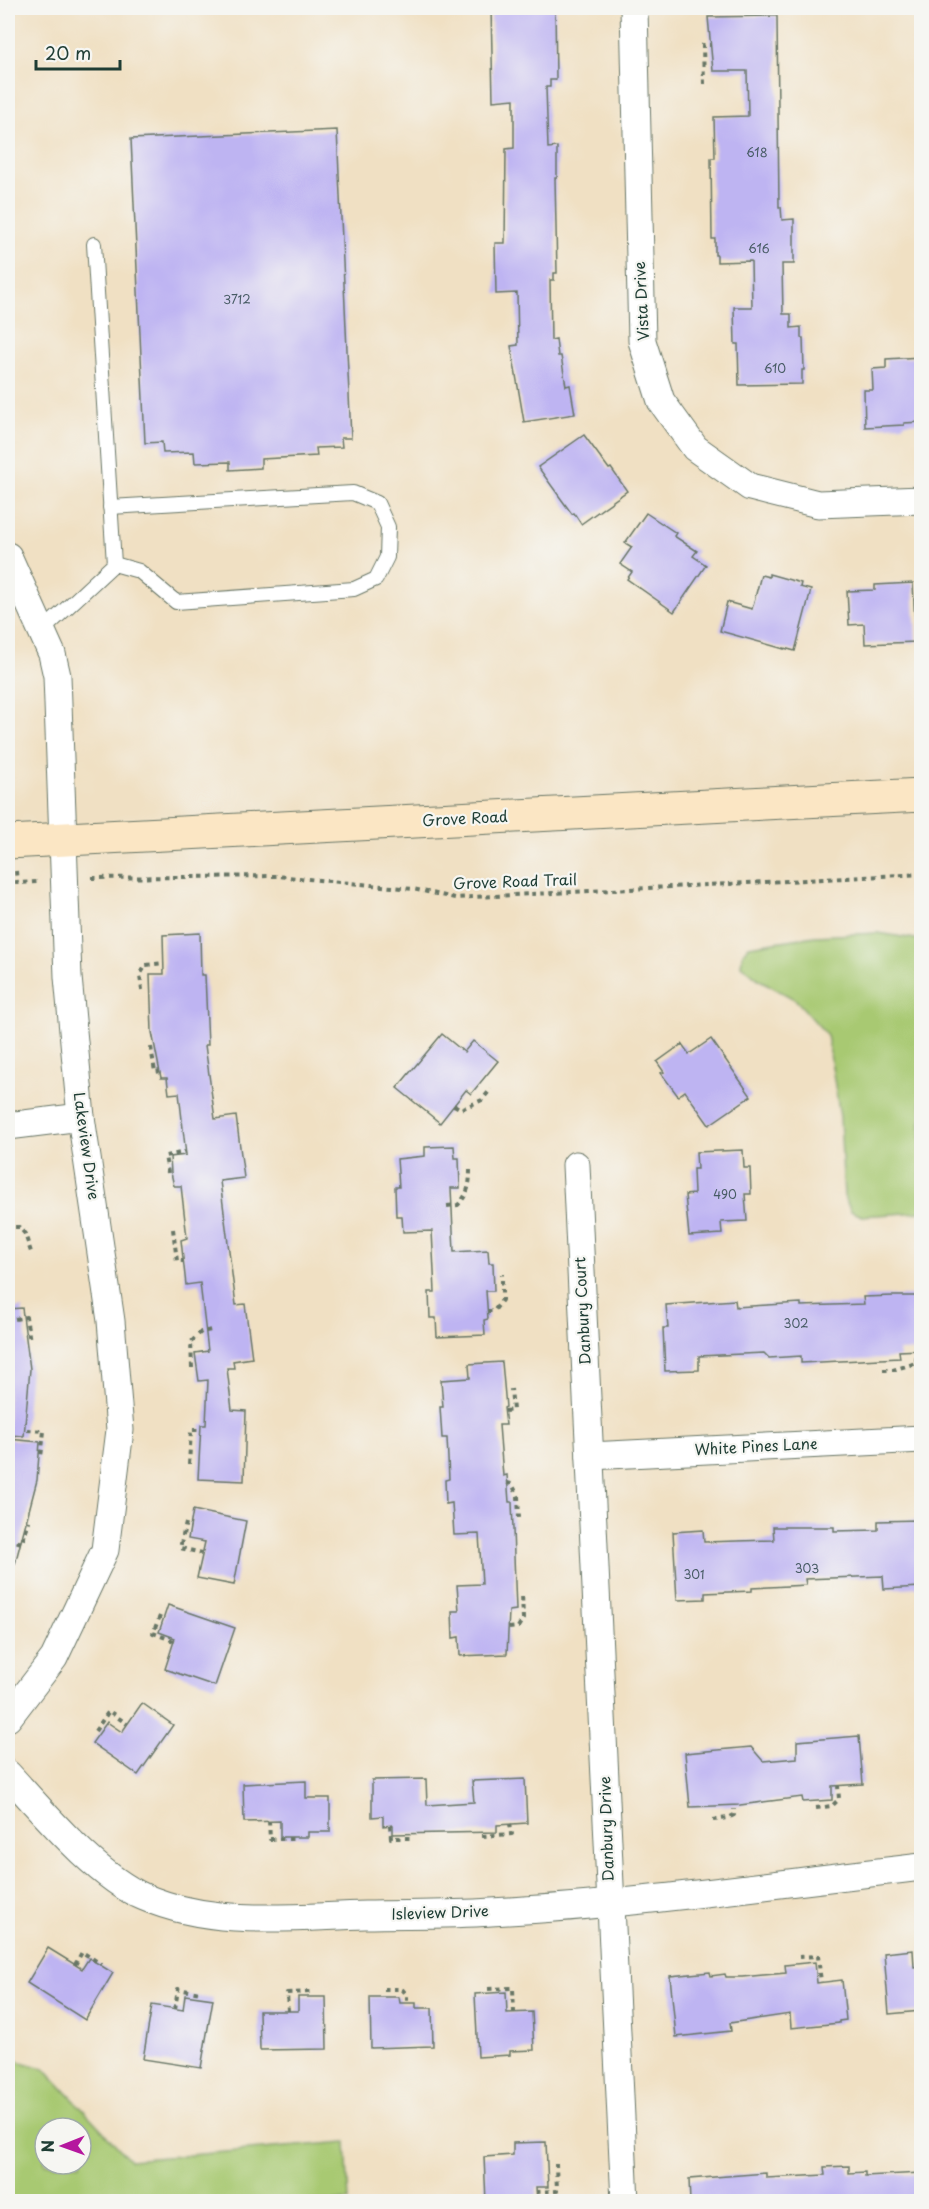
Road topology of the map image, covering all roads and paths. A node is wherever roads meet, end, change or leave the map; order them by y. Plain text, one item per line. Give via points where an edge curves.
1 (634, 8) edge
2 (710, 45) dead end
3 (704, 84) dead end
4 (94, 244) dead end
5 (921, 500) edge
6 (110, 507) junction
7 (8, 556) edge
8 (114, 564) junction
9 (41, 632) junction
10 (8, 766) edge
11 (921, 795) edge
12 (13, 806) dead end
13 (62, 840) junction
14 (8, 842) edge
15 (921, 874) edge
16 (111, 877) dead end
17 (164, 963) dead end
18 (142, 990) dead end
19 (151, 1047) dead end
20 (160, 1071) dead end
21 (491, 1089) dead end
22 (454, 1105) dead end
23 (81, 1117) junction
24 (8, 1126) edge
25 (186, 1152) dead end
26 (576, 1166) dead end
27 (470, 1170) dead end
28 (168, 1173) dead end
29 (447, 1206) dead end
30 (15, 1227) dead end
31 (173, 1228) dead end
32 (31, 1252) dead end
33 (183, 1261) dead end
34 (502, 1274) dead end
35 (487, 1311) dead end
36 (15, 1319) dead end
37 (212, 1330) dead end
38 (30, 1341) dead end
39 (917, 1350) dead end
40 (192, 1368) dead end
41 (883, 1370) dead end
42 (511, 1389) dead end
43 (505, 1411) dead end
44 (27, 1430) dead end
45 (201, 1430) dead end
46 (921, 1438) edge
47 (41, 1456) dead end
48 (590, 1456) junction
49 (189, 1464) dead end
50 (507, 1483) dead end
51 (519, 1518) dead end
52 (29, 1521) dead end
53 (186, 1523) dead end
54 (8, 1539) edge
55 (202, 1552) dead end
56 (522, 1593) dead end
57 (160, 1616) dead end
58 (509, 1628) dead end
59 (174, 1641) dead end
60 (8, 1718) edge
61 (127, 1724) dead end
62 (95, 1731) dead end
63 (8, 1774) edge
64 (838, 1786) dead end
65 (816, 1808) dead end
66 (734, 1809) dead end
67 (713, 1820) dead end
68 (269, 1821) dead end
69 (510, 1824) dead end
70 (390, 1825) dead end
71 (482, 1836) dead end
72 (410, 1838) dead end
73 (294, 1839) dead end
74 (921, 1867) edge
75 (610, 1903) junction
76 (799, 1957) dead end
77 (101, 1964) dead end
78 (75, 1965) dead end
79 (821, 1982) dead end
80 (384, 1989) dead end
81 (488, 1989) dead end
82 (310, 1992) dead end
83 (200, 1993) dead end
84 (407, 2003) dead end
85 (175, 2009) dead end
86 (288, 2011) dead end
87 (514, 2013) dead end
88 (556, 2164) dead end
89 (536, 2192) dead end
90 (625, 2202) edge

1 - 5 street, Vista Drive via 642,341 661,401 695,448 750,487 818,504
2 - 3 path via 703,45
4 - 6 lane
6 - 8 lane
6 - 8 lane via 353,493 377,503 388,527 387,557 376,579 354,589 176,602 139,571
7 - 9 street, Lakeview Drive
8 - 9 lane
9 - 13 street, Lakeview Drive via 57,676
10 - 12 path
11 - 13 street, Grove Road
13 - 14 street, Grove Road
13 - 23 street, Lakeview Drive
15 - 16 path, Grove Road Trail via 454,898 403,888 277,876
17 - 18 path via 146,965 140,975
19 - 20 path via 155,1072
21 - 22 path via 482,1100 461,1109
23 - 24 street
23 - 60 street, Lakeview Drive via 111,1322 120,1430 105,1550 54,1658
25 - 28 path via 165,1156
26 - 48 street, Danbury Court
27 - 29 path via 467,1196 458,1205
30 - 32 path via 25,1234
31 - 33 path via 177,1261
34 - 35 path via 502,1300 494,1311
36 - 38 path via 26,1317
37 - 40 path via 201,1332 191,1342
39 - 41 path via 916,1364
42 - 43 path via 513,1410
44 - 47 path via 44,1431
45 - 49 path via 191,1430
46 - 48 street, White Pines Lane
48 - 75 street, Danbury Drive
50 - 51 path via 512,1484 518,1496
52 - 54 path via 22,1543
53 - 55 path via 180,1548
56 - 58 path via 523,1619 518,1627
57 - 59 path via 153,1633
61 - 62 path via 109,1711
63 - 75 street, Isleview Drive via 79,1849 111,1876 142,1897 184,1911 240,1919 491,1912
64 - 65 path via 838,1799 832,1806
66 - 67 path via 734,1815
68 - 73 path via 270,1839
69 - 71 path via 512,1834
70 - 72 path via 391,1838
74 - 75 street, Isleview Drive
75 - 90 street, Danbury Drive
76 - 79 path via 818,1956
77 - 78 path via 82,1952
80 - 84 path via 402,1989
81 - 87 path via 513,1988
82 - 86 path via 287,1993
83 - 85 path via 178,1989
88 - 89 path via 557,2191

